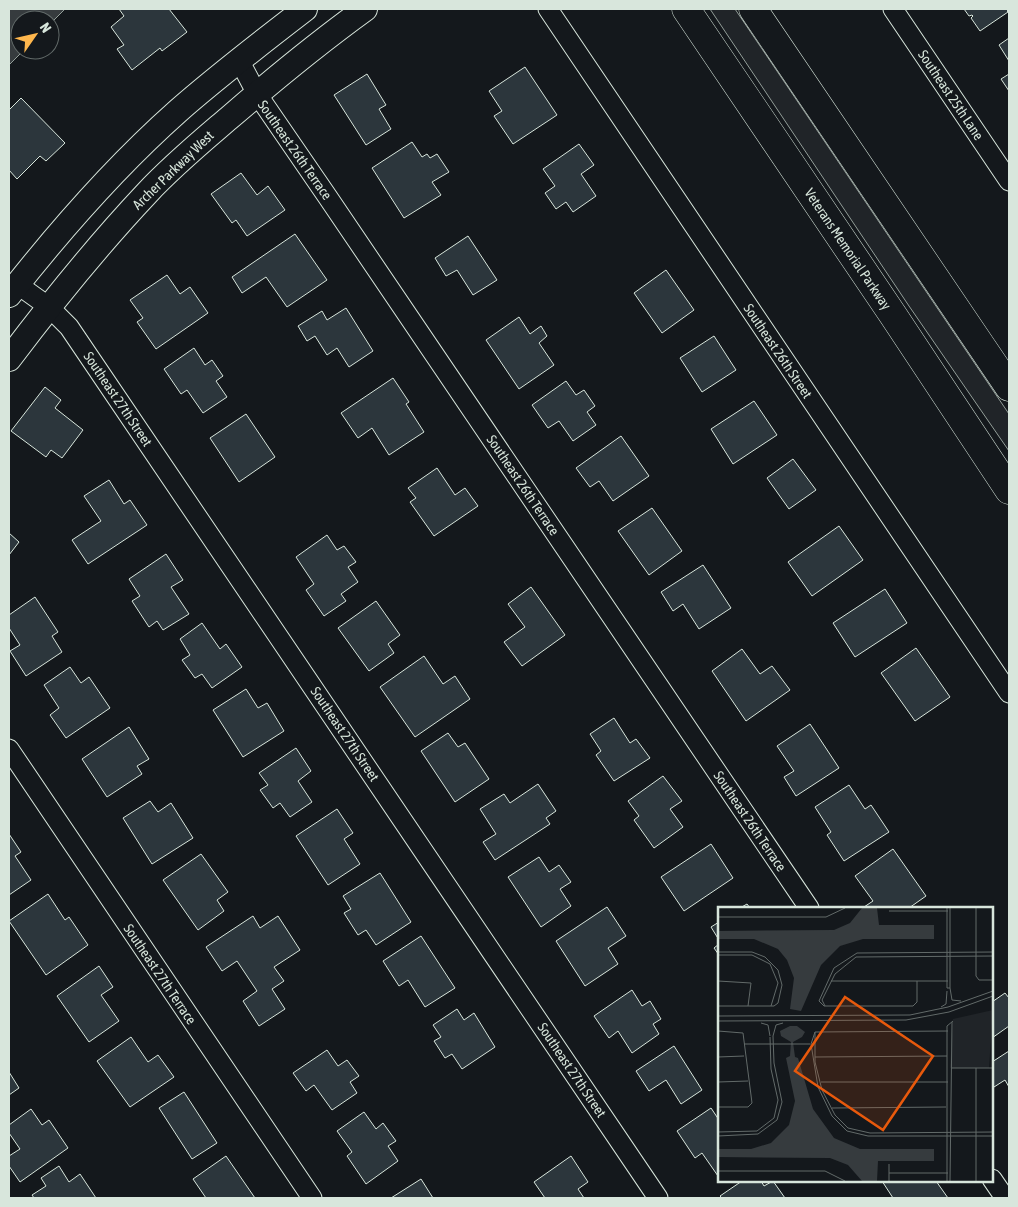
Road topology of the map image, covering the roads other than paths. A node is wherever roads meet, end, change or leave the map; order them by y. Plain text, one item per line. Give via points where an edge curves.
1 (305, 9) edge
2 (365, 9) edge
3 (548, 9) edge
4 (671, 9) edge
5 (686, 9) edge
6 (753, 9) edge
7 (893, 9) edge
8 (239, 60) junction
9 (257, 94) junction
10 (756, 113) junction
11 (1009, 181) edge
12 (13, 290) edge
13 (49, 307) junction
14 (9, 359) edge
15 (1009, 387) edge
16 (1009, 490) edge
17 (1009, 693) edge
18 (9, 749) edge
19 (808, 907) edge
20 (993, 1180) edge
21 (312, 1198) edge
22 (658, 1198) edge
23 (1005, 1198) edge

1 - 8 street
2 - 9 street, Archer Parkway West
3 - 17 street, Southeast 26th Street
4 - 10 highway
5 - 10 highway, Veterans Memorial Parkway
6 - 15 highway
7 - 11 street, Southeast 25th Lane
8 - 9 street, Southeast 26th Terrace
8 - 12 street via 177,112 108,179
9 - 13 street, Archer Parkway West via 149,191
9 - 19 street, Southeast 26th Terrace
10 - 16 highway, Veterans Memorial Parkway
12 - 13 street, Southeast 27th Street
13 - 14 street, Archer Parkway West
13 - 22 street, Southeast 27th Street via 75,335
18 - 21 street, Southeast 27th Terrace
20 - 23 street

